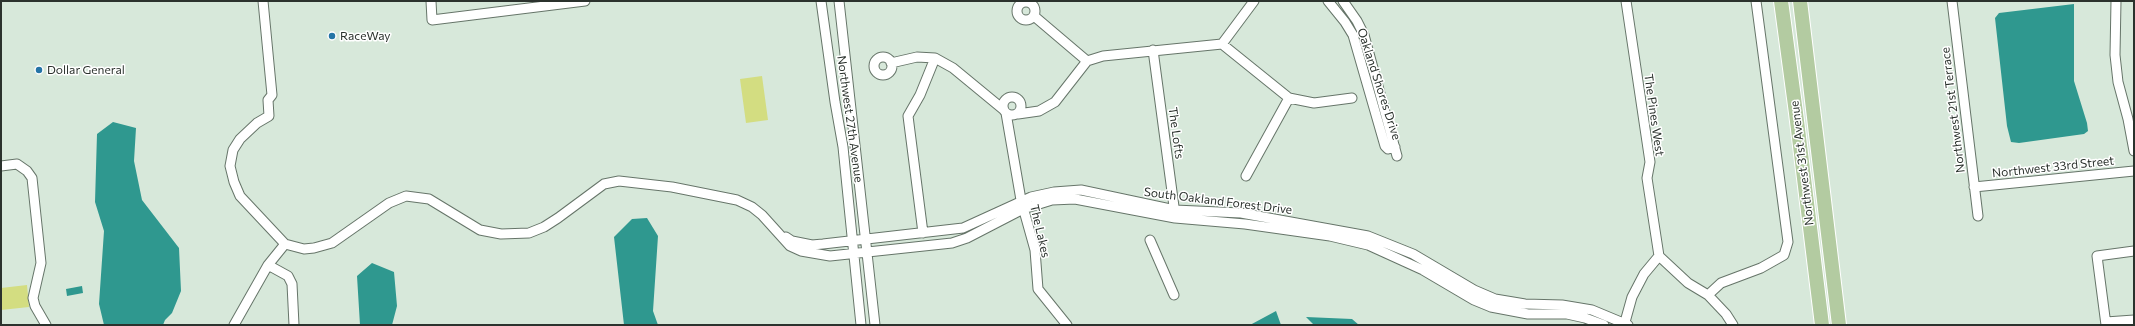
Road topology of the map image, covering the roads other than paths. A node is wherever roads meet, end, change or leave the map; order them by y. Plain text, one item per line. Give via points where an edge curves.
1 (263, 1) edge
2 (431, 1) edge
3 (585, 1) edge
4 (821, 1) edge
5 (839, 1) edge
6 (1254, 1) edge
7 (1328, 1) edge
8 (1343, 1) edge
9 (1626, 1) edge
10 (1756, 1) edge
11 (1781, 1) edge
12 (1800, 1) edge
13 (1952, 1) edge
14 (2116, 1) edge
15 (537, 4) edge
16 (525, 5) edge
17 (1034, 16) dead end
18 (1222, 44) junction
19 (1153, 50) junction
20 (935, 58) junction
21 (1088, 61) junction
22 (891, 62) dead end
23 (1289, 98) junction
24 (1352, 98) dead end
25 (1022, 103) junction
26 (1045, 108) junction
27 (1009, 110) junction
28 (2134, 151) edge
29 (1, 166) edge
30 (2134, 171) edge
31 (1246, 176) dead end
32 (1974, 187) junction
33 (1022, 205) junction
34 (1175, 214) junction
35 (1978, 216) dead end
36 (923, 233) junction
37 (781, 234) junction
38 (866, 239) junction
39 (853, 240) junction
40 (1150, 240) dead end
41 (286, 244) junction
42 (1377, 244) junction
43 (2134, 251) edge
44 (868, 252) junction
45 (853, 255) junction
46 (1659, 256) junction
47 (268, 265) junction
48 (1708, 294) junction
49 (1174, 295) dead end
50 (2134, 320) edge
51 (1626, 324) edge
52 (2106, 324) edge
53 (46, 325) edge
54 (234, 325) edge
55 (294, 325) edge
56 (861, 325) edge
57 (875, 325) edge
58 (1067, 325) edge
59 (1604, 325) edge
60 (1733, 325) edge
61 (1822, 325) edge
62 (1839, 325) edge

1 - 41 street via 272,95 268,100 269,116 240,138 233,150 230,166 240,196
2 - 16 street via 432,20
3 - 15 street
4 - 39 street, Northwest 27th Avenue via 843,147
5 - 38 street
6 - 18 street
7 - 8 street, Oakland Shores Drive via 1345,22 1356,45 1385,146 1396,151 1364,35
9 - 46 street, The Pines West via 1650,162 1647,178
10 - 48 street via 1788,242 1784,255 1761,268 1721,283
11 - 61 main road, Northwest 31st Avenue
12 - 62 main road, Northwest 31st Avenue
13 - 32 street, Northwest 21st Terrace
14 - 28 street via 2114,55
15 - 16 street
17 - 21 street
18 - 19 street
18 - 23 street
19 - 21 street via 1103,56
19 - 34 street, The Lofts
20 - 22 street via 917,57
20 - 27 street via 953,68
20 - 36 street via 920,95 908,116
21 - 26 street via 1060,97
23 - 24 street via 1314,103
23 - 31 street
25 - 26 street via 1034,108
25 - 27 street, The Lakes via 1021,109
25 - 27 street via 1014,96 1008,97
26 - 27 street via 1039,111
27 - 33 street, The Lakes via 1010,133
29 - 53 street via 17,164 32,178 41,262 33,298
30 - 32 street, Northwest 33rd Street
32 - 35 street, Northwest 21st Terrace
33 - 34 street, South Oakland Forest Drive via 1046,193 1081,190
33 - 36 street, South Oakland Forest Drive via 970,226
33 - 44 street, South Oakland Forest Drive via 967,238 952,243
33 - 58 street, The Lakes via 1035,250 1038,289
34 - 42 street, South Oakland Forest Drive via 1241,213 1276,224 1368,236
36 - 38 street, South Oakland Forest Drive
37 - 39 street via 792,241 812,245
37 - 41 street via 760,213 737,200 672,187 619,182 604,184 553,221 529,233 501,234 480,230 430,199 406,196 389,203 332,243 304,249
37 - 45 street via 790,246 801,251 830,256
38 - 39 street, South Oakland Forest Drive
38 - 44 street
39 - 45 street, Northwest 27th Avenue
40 - 49 street
41 - 47 street
42 - 51 street, South Oakland Forest Drive via 1412,254 1474,290 1495,299 1592,310
42 - 59 street, South Oakland Forest Drive via 1474,300 1491,307 1528,314 1567,314
43 - 52 street via 2097,256
44 - 45 street, South Oakland Forest Drive
44 - 57 street
45 - 56 street, Northwest 27th Avenue
46 - 48 street via 1688,283
46 - 51 street via 1644,274 1632,297
47 - 54 street
47 - 55 street via 288,276 292,284
48 - 60 street
50 - 52 street

